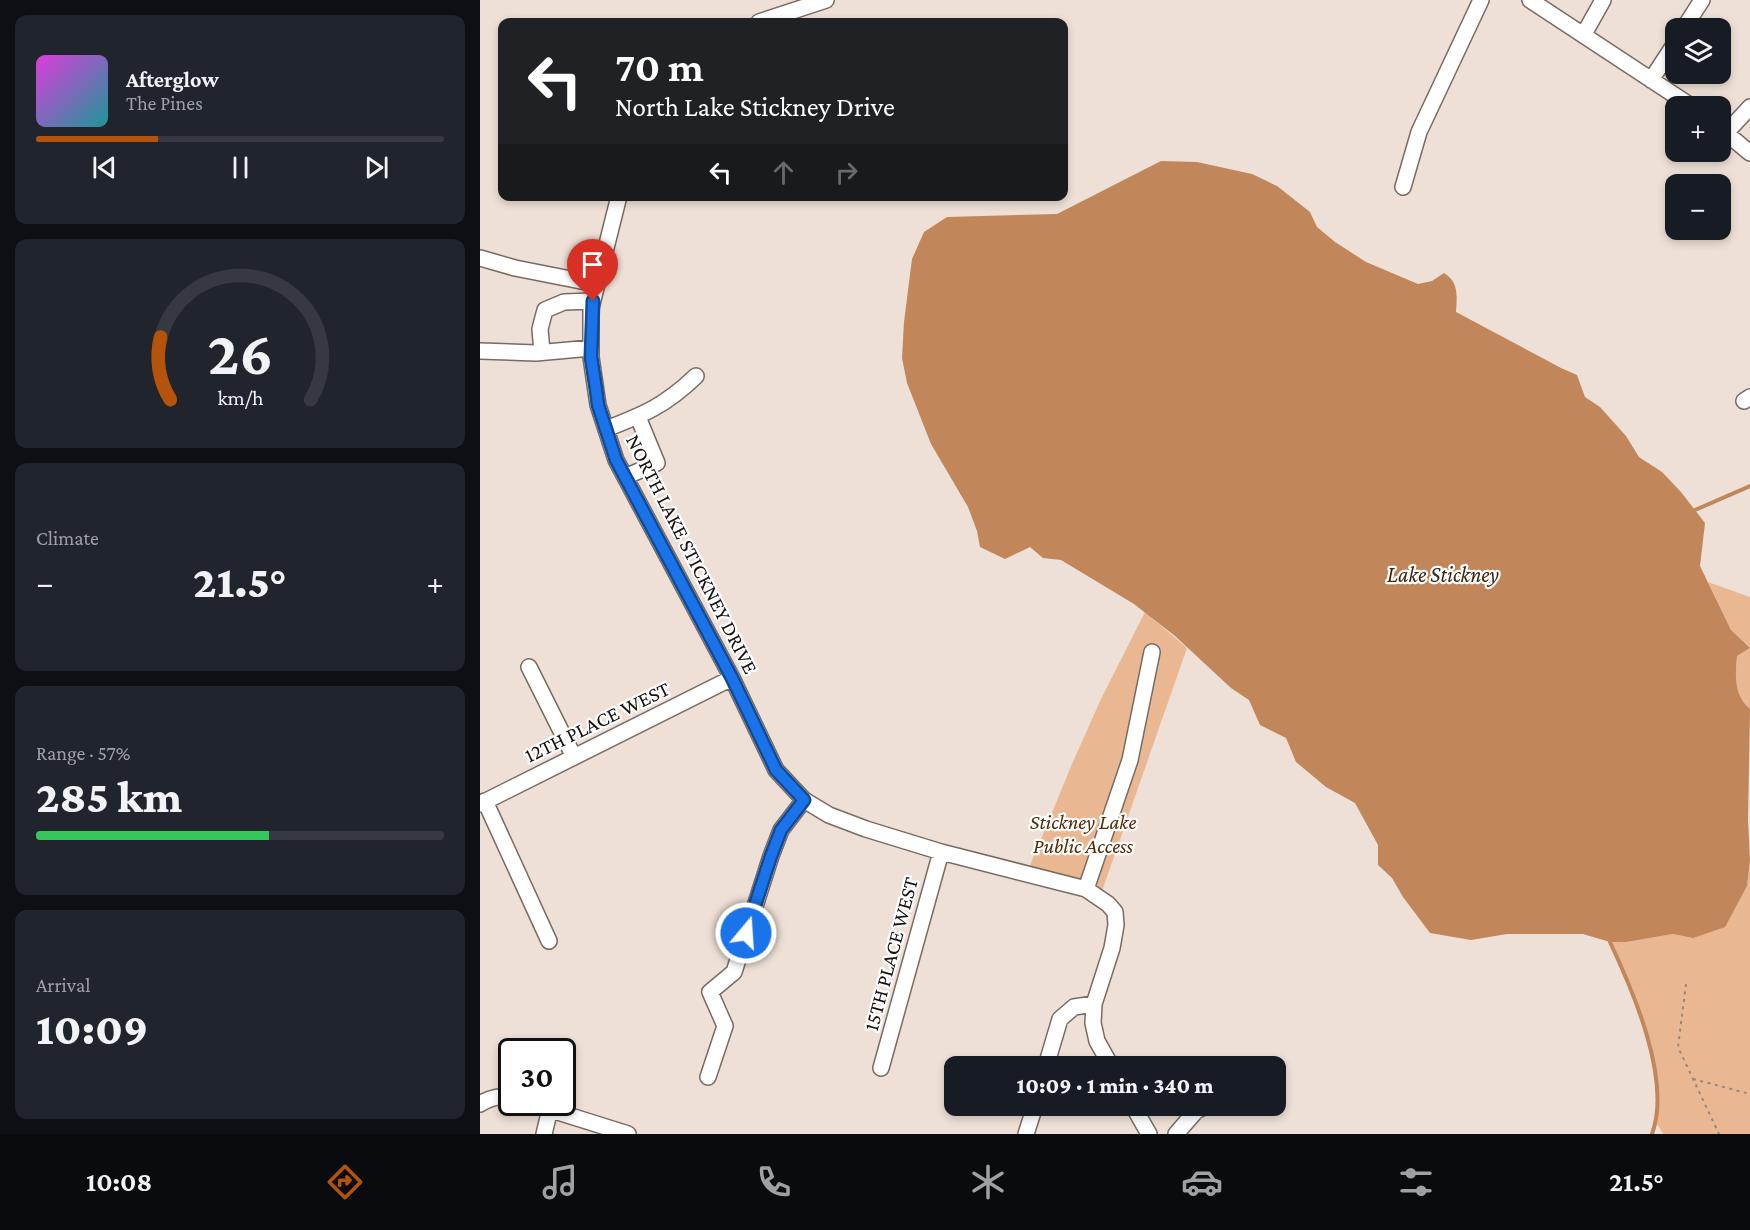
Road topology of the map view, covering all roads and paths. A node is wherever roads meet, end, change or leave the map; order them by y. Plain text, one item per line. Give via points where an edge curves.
1 (826, 0) edge
2 (1481, 0) edge
3 (1530, 0) edge
4 (1603, 0) edge
5 (1702, 0) edge
6 (774, 18) edge
7 (1690, 18) edge
8 (1584, 34) junction
9 (1665, 59) edge
10 (1651, 80) junction
11 (1676, 96) edge
12 (1750, 107) edge
13 (1731, 123) edge
14 (1731, 137) edge
15 (1750, 153) edge
16 (1403, 187) dead end
17 (618, 201) edge
18 (480, 258) edge
19 (596, 285) junction
20 (593, 301) junction
21 (591, 348) junction
22 (480, 351) edge
23 (542, 352) junction
24 (696, 376) dead end
25 (638, 417) junction
26 (606, 429) junction
27 (625, 477) junction
28 (1152, 652) dead end
29 (529, 667) dead end
30 (732, 678) junction
31 (574, 757) junction
32 (804, 800) junction
33 (483, 802) edge
34 (941, 852) junction
35 (1086, 889) junction
36 (549, 941) dead end
37 (1686, 984) dead end
38 (1094, 1004) junction
39 (1049, 1056) edge
40 (1105, 1056) edge
41 (881, 1068) dead end
42 (708, 1077) dead end
43 (1693, 1079) junction
44 (1750, 1094) edge
45 (498, 1098) edge
46 (480, 1104) edge
47 (548, 1116) edge
48 (572, 1116) edge
49 (1032, 1116) edge
50 (1139, 1116) edge
51 (1191, 1116) edge
52 (544, 1134) edge
53 (628, 1134) edge
54 (1026, 1134) edge
55 (1149, 1134) edge
56 (1176, 1134) edge
57 (1719, 1134) edge

1 - 6 street
2 - 16 street via 1419,132
3 - 8 street
4 - 8 street
5 - 7 street
8 - 10 street
9 - 10 street
10 - 11 street
12 - 13 street
14 - 15 street
17 - 19 street, NORTH LAKE STICKNEY DRIVE
18 - 19 street
19 - 20 street, NORTH LAKE STICKNEY DRIVE
20 - 21 street, NORTH LAKE STICKNEY DRIVE
20 - 23 street via 564,302 545,310 540,329
21 - 23 street
21 - 26 street, NORTH LAKE STICKNEY DRIVE via 598,405
22 - 23 street
24 - 25 street via 662,405
25 - 26 street
25 - 27 street via 657,463
26 - 27 street, NORTH LAKE STICKNEY DRIVE
27 - 30 street, NORTH LAKE STICKNEY DRIVE
28 - 35 street via 1130,760
29 - 31 street
30 - 31 street, 12TH PLACE WEST
30 - 32 street, NORTH LAKE STICKNEY DRIVE via 776,770
31 - 33 street, 12TH PLACE WEST
32 - 34 street, NORTH LAKE STICKNEY DRIVE via 829,815
32 - 42 street via 781,830 734,972 710,992 725,1026
33 - 36 street
34 - 35 street, NORTH LAKE STICKNEY DRIVE
34 - 41 street, 15TH PLACE WEST
35 - 38 street via 1115,912 1116,925
37 - 43 path via 1678,1047
38 - 39 street via 1074,1007 1060,1018
38 - 40 street via 1093,1023
43 - 44 path
43 - 57 path
45 - 46 street
47 - 52 street
48 - 53 street
49 - 54 street
50 - 55 street
51 - 56 street

